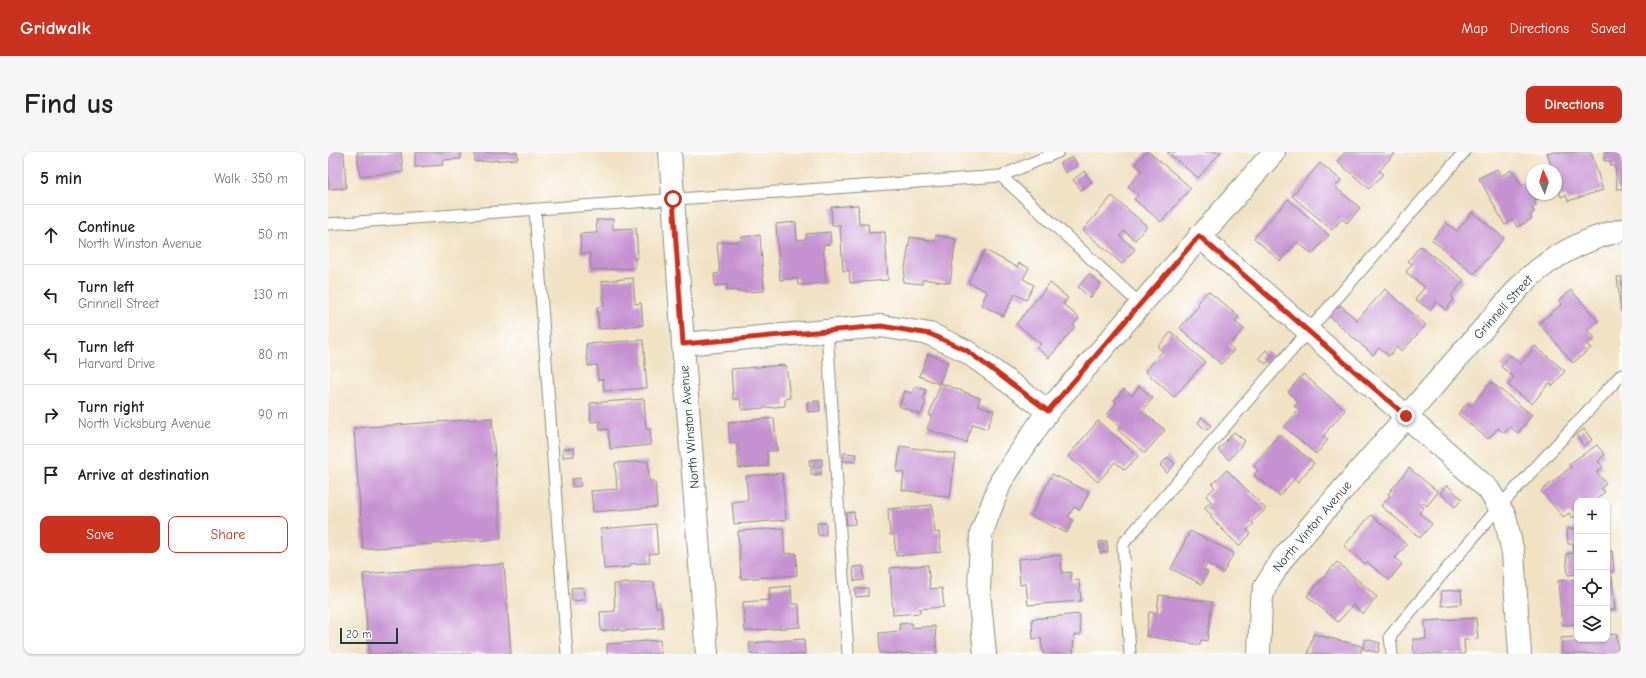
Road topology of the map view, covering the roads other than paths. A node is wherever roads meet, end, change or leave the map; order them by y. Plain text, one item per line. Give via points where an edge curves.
1 (670, 152) edge
2 (1058, 152) edge
3 (1274, 152) edge
4 (1464, 152) edge
5 (1001, 176) junction
6 (673, 199) junction
7 (536, 209) junction
8 (328, 224) edge
9 (1622, 230) edge
10 (1199, 236) junction
11 (1140, 304) junction
12 (1308, 330) junction
13 (826, 331) junction
14 (683, 344) junction
15 (1622, 374) edge
16 (1048, 411) junction
17 (1406, 416) junction
18 (1499, 507) junction
19 (567, 654) edge
20 (707, 654) edge
21 (848, 654) edge
22 (985, 654) edge
23 (1130, 654) edge
24 (1259, 654) edge
25 (1392, 654) edge
26 (1520, 654) edge

1 - 6 street, North Winston Avenue
2 - 5 lane
3 - 10 street
4 - 12 lane
5 - 6 lane
5 - 11 lane
6 - 7 lane
6 - 14 street, North Winston Avenue
7 - 8 lane
7 - 19 lane
9 - 17 street, Grinnell Street via 1579,244 1536,271
10 - 11 street
10 - 12 street
11 - 16 street
12 - 17 street
12 - 23 lane via 1123,544
13 - 14 street
13 - 16 street via 881,326 930,334 966,350
13 - 21 lane
14 - 20 street, North Winston Avenue
15 - 18 lane
16 - 22 street via 1001,481 981,534 980,592
17 - 18 street via 1488,489
17 - 24 street, North Vinton Avenue via 1283,558 1272,575 1261,601
18 - 25 lane via 1390,636
18 - 26 street via 1505,516 1513,553

